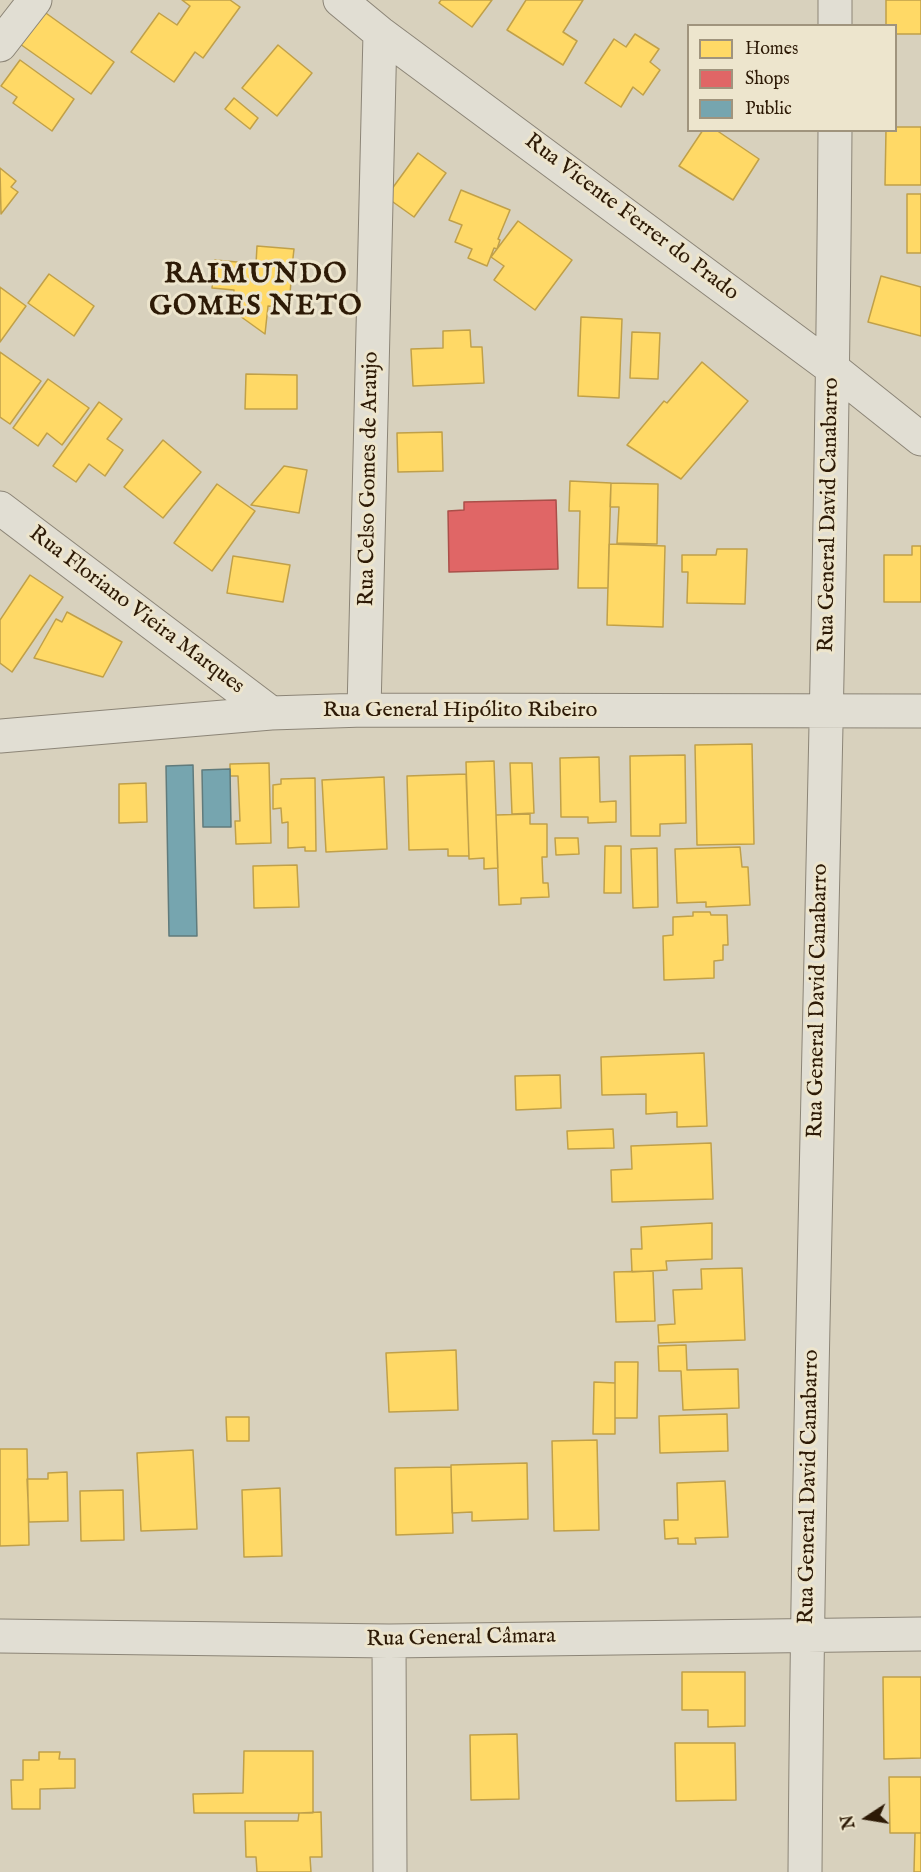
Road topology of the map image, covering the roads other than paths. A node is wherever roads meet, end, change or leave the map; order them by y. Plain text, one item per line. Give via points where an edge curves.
1 (34, 0) edge
2 (339, 0) edge
3 (836, 0) edge
4 (835, 24) edge
5 (380, 33) junction
6 (0, 45) edge
7 (835, 132) edge
8 (833, 369) junction
9 (921, 439) edge
10 (0, 508) edge
11 (364, 710) junction
12 (825, 710) junction
13 (921, 711) edge
14 (272, 713) junction
15 (0, 736) edge
16 (921, 1634) edge
17 (807, 1635) junction
18 (0, 1636) edge
19 (388, 1641) junction
20 (390, 1872) edge
21 (805, 1872) edge

1 - 6 street
2 - 5 street, Rua Vicente Ferrer do Prado
3 - 4 street
5 - 8 street, Rua Vicente Ferrer do Prado
5 - 11 street, Rua Celso Gomes de Araujo
7 - 8 street, Rua General David Canabarro
8 - 9 street, Rua Vicente Ferrer do Prado
8 - 12 street, Rua General David Canabarro
10 - 14 street, Rua Floriano Vieira Marques
11 - 12 street, Rua General Hipólito Ribeiro
11 - 14 street, Rua General Hipólito Ribeiro
12 - 13 street, Rua General Hipólito Ribeiro
12 - 17 street, Rua General David Canabarro
14 - 15 street, Rua General Hipólito Ribeiro
16 - 17 street, Rua General Câmara
17 - 19 street, Rua General Câmara
17 - 21 street, Rua General David Canabarro
18 - 19 street, Rua General Câmara
19 - 20 street

